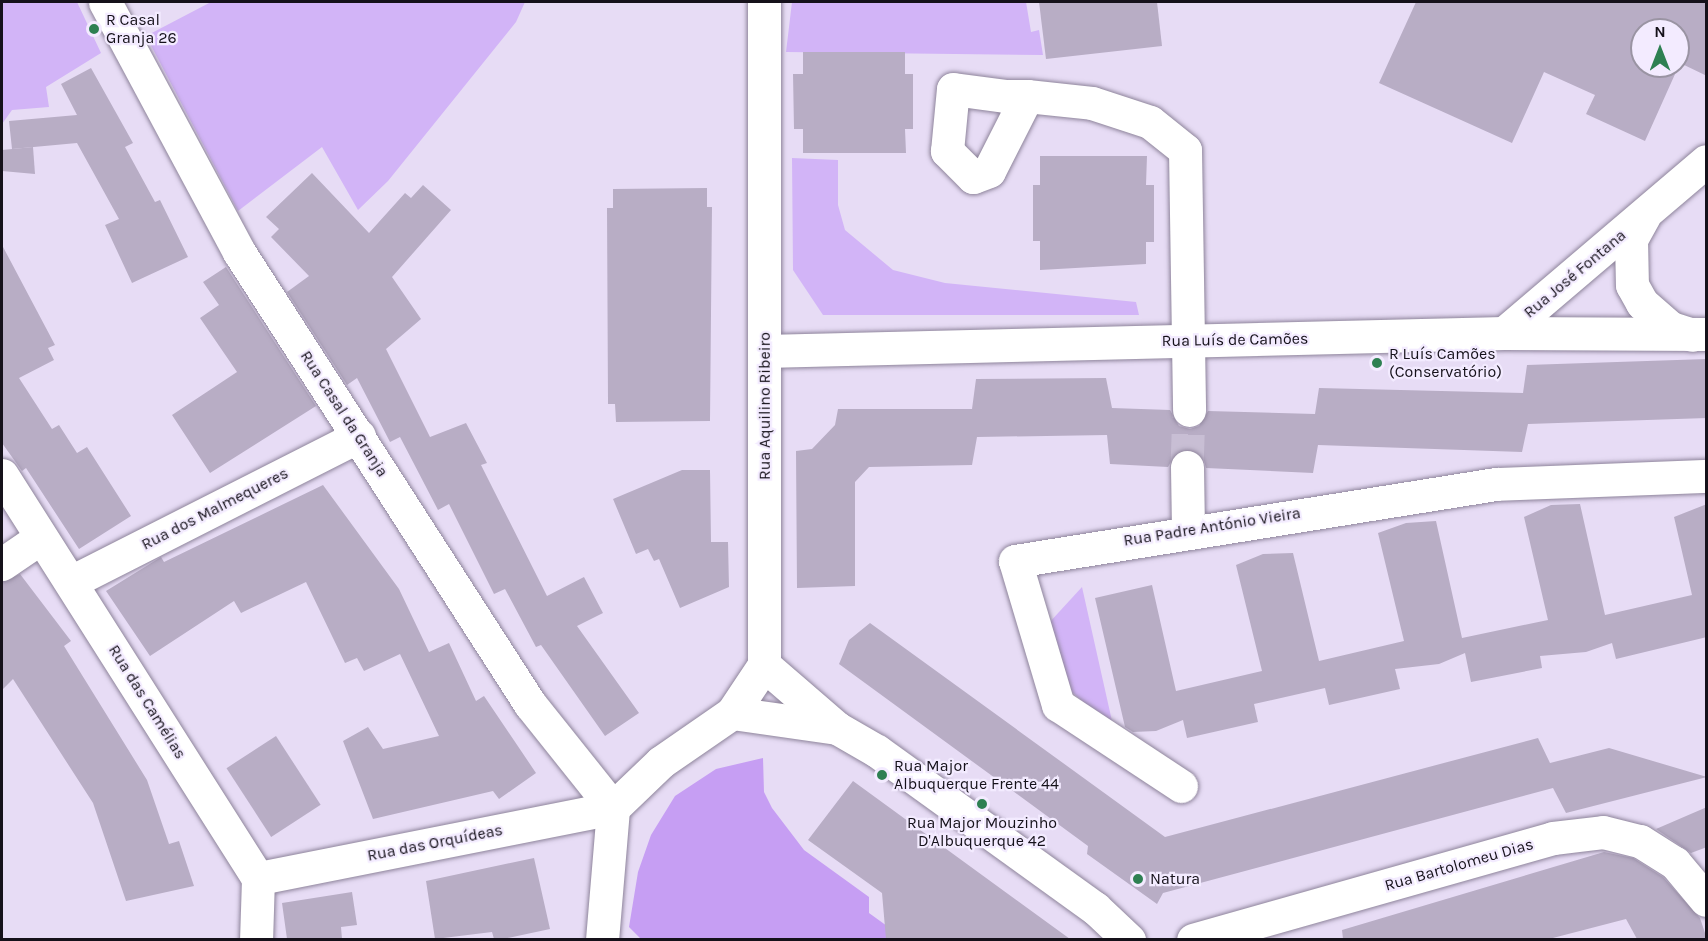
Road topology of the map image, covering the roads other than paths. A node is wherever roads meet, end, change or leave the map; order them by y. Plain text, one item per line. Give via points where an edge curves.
1 (105, 2) edge
2 (764, 2) edge
3 (1027, 96) dead end
4 (1707, 161) edge
5 (1645, 214) junction
6 (1504, 333) junction
7 (1699, 335) edge
8 (1192, 341) junction
9 (764, 351) junction
10 (1189, 410) tunnel mouth
11 (359, 436) junction
12 (1187, 467) tunnel mouth
13 (2, 475) edge
14 (1707, 476) edge
15 (1188, 530) junction
16 (40, 538) junction
17 (2, 564) edge
18 (71, 582) junction
19 (764, 665) junction
20 (732, 713) junction
21 (837, 728) junction
22 (1181, 786) dead end
23 (613, 807) junction
24 (258, 878) junction
25 (1707, 900) edge
26 (256, 939) edge
27 (602, 939) edge
28 (1129, 939) edge
29 (1193, 939) edge

1 - 11 street, Rua Casal da Granja via 240,252
2 - 9 street, Rua Aquilino Ribeiro
3 - 8 street via 1092,103 1150,122 1185,150
4 - 5 street, Rua José Fontana
5 - 6 street, Rua José Fontana
5 - 7 street, Rua José Fontana via 1631,239 1632,285 1641,303 1671,328
6 - 7 street, Rua Luís de Camões
6 - 8 street, Rua Luís de Camões
8 - 9 street, Rua Luís de Camões
8 - 10 street
9 - 19 street, Rua Aquilino Ribeiro
11 - 18 street, Rua dos Malmequeres
11 - 23 street, Rua Casal da Granja via 530,704
12 - 15 street
13 - 16 street, Rua das Camélias
14 - 15 street, Rua Padre António Vieira via 1496,484
15 - 22 street, Rua Padre António Vieira via 1015,561 1059,705
16 - 17 street
16 - 18 street, Rua das Camélias
18 - 24 street, Rua das Camélias
19 - 20 street
19 - 21 street
20 - 21 street
20 - 23 street via 661,762
21 - 28 street via 877,751 1095,908
23 - 24 street, Rua das Orquídeas
23 - 27 street
24 - 26 street
25 - 29 street, Rua Bartolomeu Dias via 1676,863 1640,841 1603,832 1553,838

